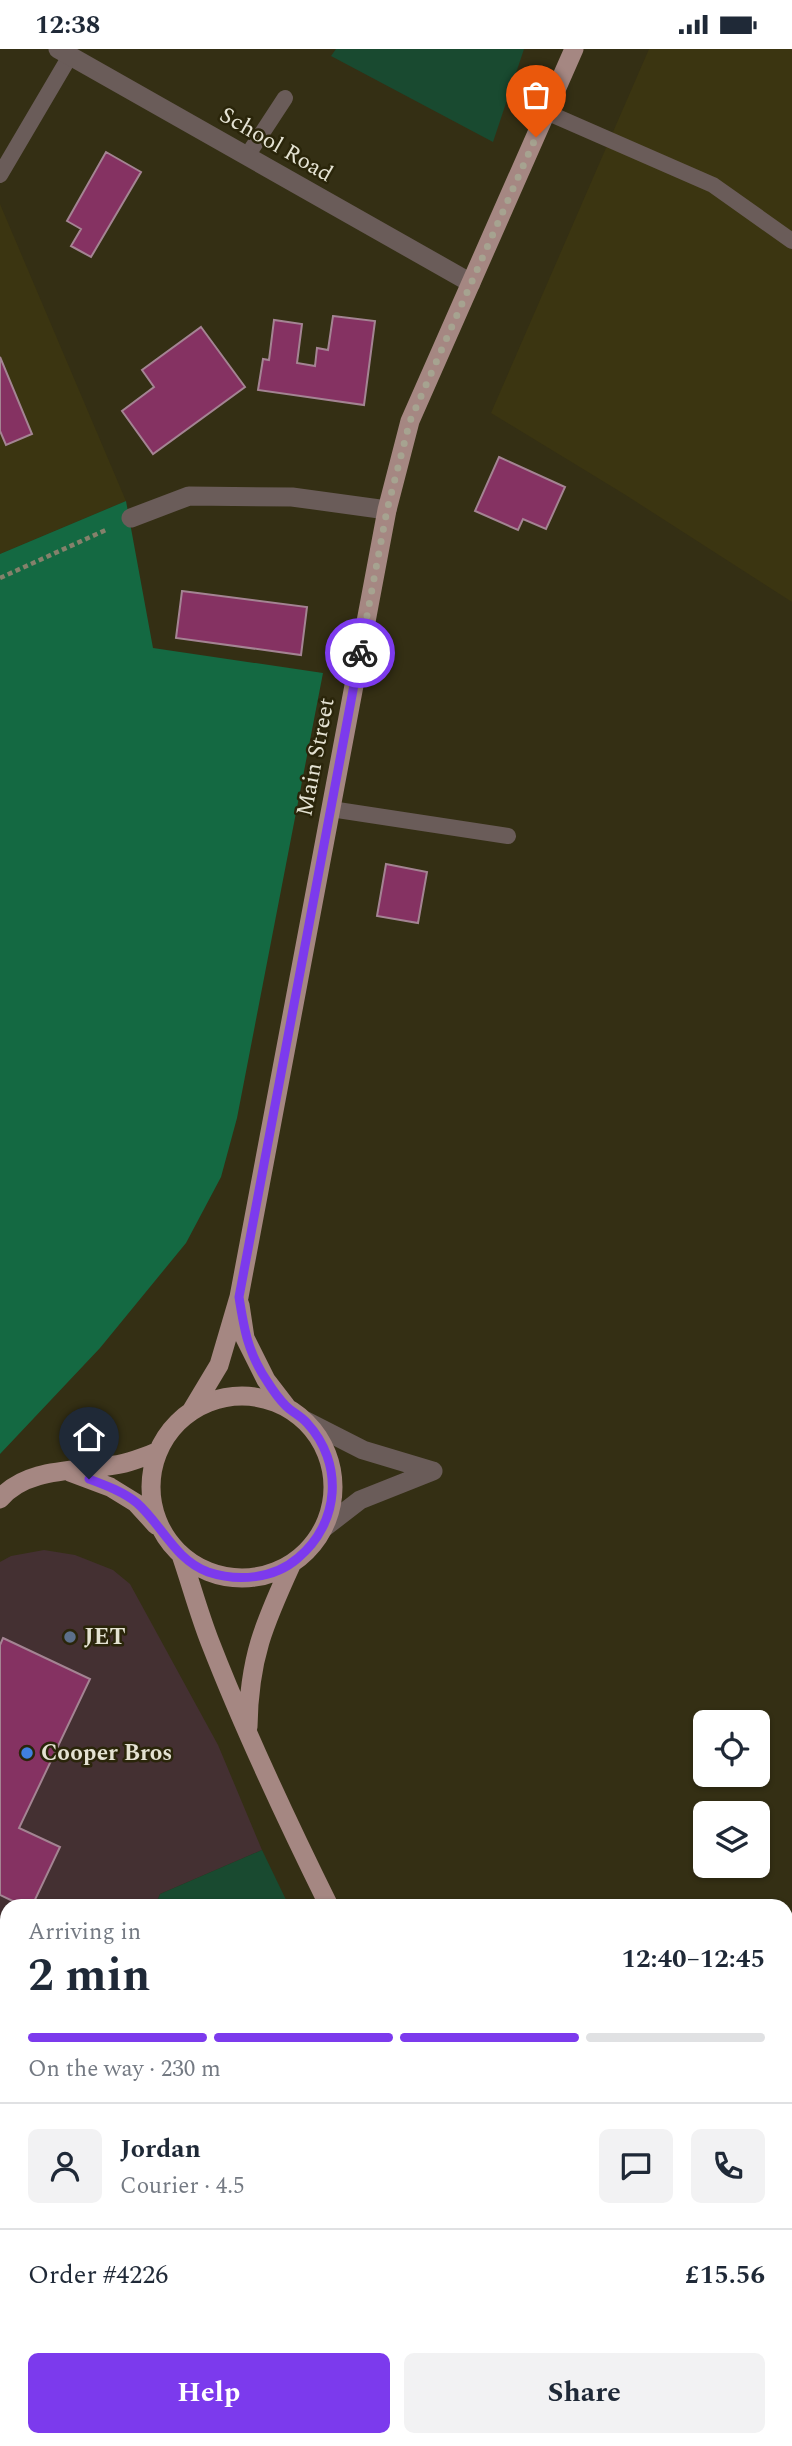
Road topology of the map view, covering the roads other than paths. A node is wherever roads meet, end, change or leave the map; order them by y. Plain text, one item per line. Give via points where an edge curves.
1 (574, 49) edge
2 (64, 52) edge
3 (285, 98) dead end
4 (546, 112) junction
5 (247, 156) junction
6 (0, 175) edge
7 (792, 241) edge
8 (471, 283) junction
9 (387, 510) junction
10 (131, 518) road end
11 (331, 809) junction
12 (508, 836) dead end
13 (239, 1297) junction
14 (286, 1406) junction
15 (192, 1410) junction
16 (306, 1421) junction
17 (157, 1452) junction
18 (69, 1472) junction
19 (0, 1499) edge
20 (325, 1527) junction
21 (163, 1534) junction
22 (181, 1555) junction
23 (292, 1563) junction
24 (248, 1735) junction
25 (326, 1899) edge

1 - 4 main road, Main Street
2 - 5 street, School Road
2 - 6 lane
3 - 5 lane
4 - 7 lane via 713,185
4 - 8 main road, Main Street
5 - 8 street, School Road
8 - 9 main road, Main Street via 410,421
9 - 10 street via 292,497 189,496
9 - 11 main road, Main Street
11 - 12 lane
11 - 13 main road, Main Street
13 - 14 main road, Main Street via 245,1338 266,1380
13 - 15 main road, Main Street via 219,1365
14 - 15 main road via 239,1395
14 - 16 main road
15 - 17 main road via 171,1428
16 - 20 main road via 323,1444 332,1471 333,1500
16 - 20 street via 363,1450 433,1471 360,1500
17 - 18 main road via 125,1463
17 - 21 main road via 150,1480 153,1508
18 - 19 main road via 23,1482
18 - 21 main road via 110,1487 136,1503
20 - 23 main road
21 - 22 main road
22 - 23 main road via 206,1571 235,1578 265,1575
22 - 24 main road
23 - 24 main road via 256,1650
24 - 25 main road

